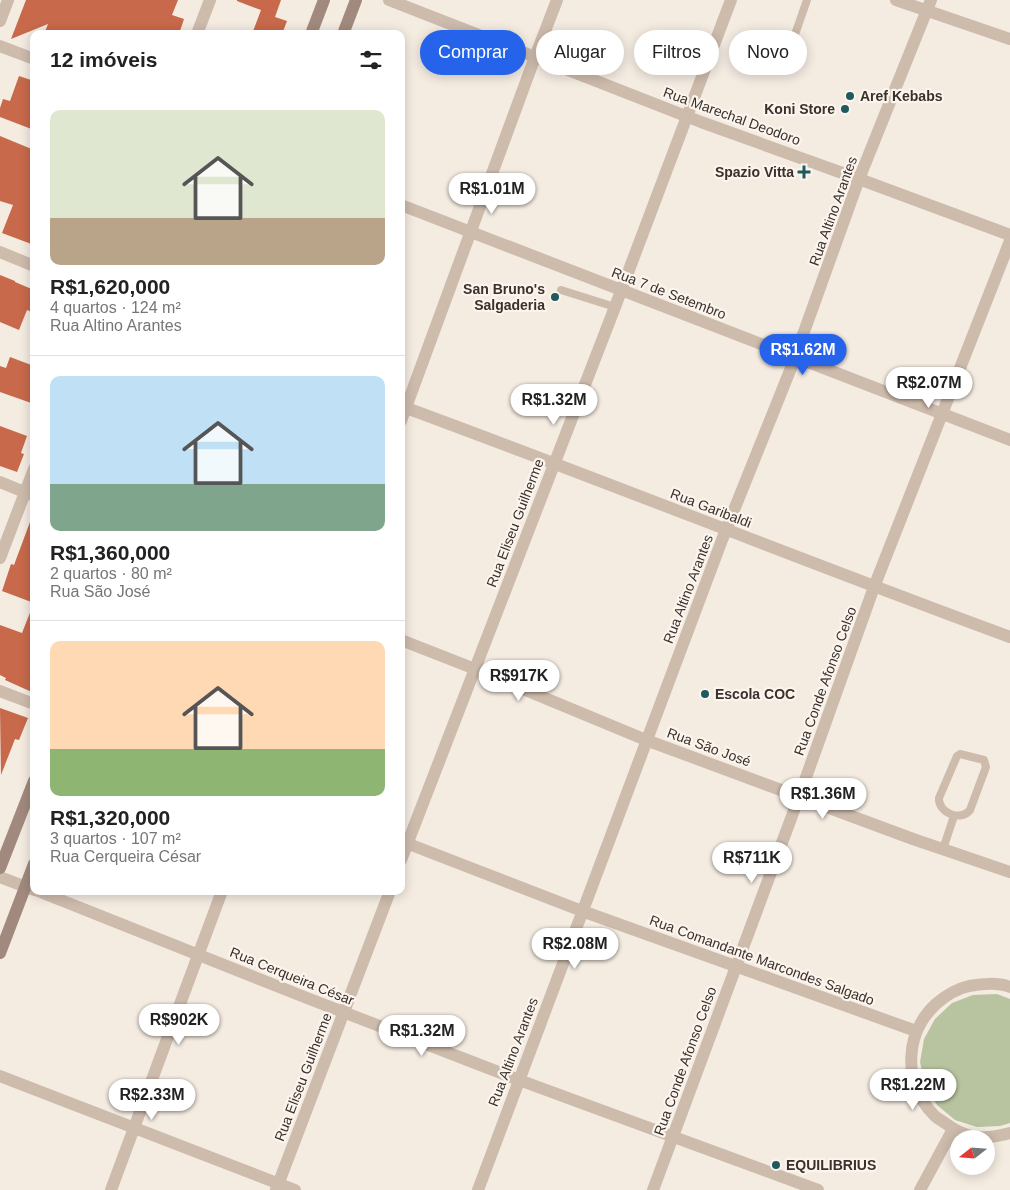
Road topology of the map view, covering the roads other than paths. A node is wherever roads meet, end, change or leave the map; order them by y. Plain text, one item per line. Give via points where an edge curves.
1 (8, 0) edge
2 (210, 0) edge
3 (324, 0) edge
4 (356, 0) edge
5 (389, 0) edge
6 (557, 0) edge
7 (731, 0) edge
8 (807, 0) edge
9 (896, 0) edge
10 (929, 5) edge
11 (0, 21) edge
12 (199, 30) edge
13 (313, 30) edge
14 (345, 30) edge
15 (797, 30) edge
16 (1010, 39) edge
17 (0, 46) edge
18 (535, 56) junction
19 (30, 57) edge
20 (687, 116) junction
21 (859, 179) junction
22 (405, 207) edge
23 (471, 232) junction
24 (1010, 236) edge
25 (1010, 241) edge
26 (0, 252) edge
27 (30, 264) edge
28 (561, 290) dead end
29 (621, 290) junction
30 (615, 307) junction
31 (795, 358) junction
32 (405, 404) edge
33 (405, 407) edge
34 (942, 415) junction
35 (1010, 440) edge
36 (554, 464) junction
37 (0, 482) edge
38 (29, 494) edge
39 (727, 530) junction
40 (0, 558) edge
41 (874, 587) junction
42 (1010, 637) edge
43 (405, 642) edge
44 (475, 669) junction
45 (0, 691) edge
46 (30, 702) edge
47 (646, 740) junction
48 (30, 791) edge
49 (799, 797) junction
50 (954, 816) junction
51 (405, 841) edge
52 (405, 843) edge
53 (943, 849) junction
54 (0, 868) edge
55 (1010, 872) edge
56 (0, 877) edge
57 (29, 888) edge
58 (48, 895) edge
59 (220, 895) edge
60 (388, 895) edge
61 (582, 911) junction
62 (0, 953) edge
63 (198, 954) junction
64 (736, 967) junction
65 (1010, 988) edge
66 (344, 1012) junction
67 (916, 1031) junction
68 (0, 1076) edge
69 (519, 1080) junction
70 (134, 1128) junction
71 (953, 1129) junction
72 (1010, 1133) edge
73 (673, 1137) junction
74 (277, 1187) edge
75 (111, 1190) edge
76 (294, 1190) edge
77 (478, 1190) edge
78 (653, 1190) edge
79 (818, 1190) edge
80 (920, 1190) edge

1 - 11 street
2 - 12 street
3 - 13 main road
4 - 14 main road
5 - 18 street, Rua Marechal Deodoro
6 - 18 street
7 - 20 street, Rua Eliseu Guilherme
8 - 15 lane
9 - 10 street
10 - 16 street
10 - 21 street, Rua Altino Arantes
17 - 19 street
18 - 20 street, Rua Marechal Deodoro
18 - 23 street
20 - 21 street, Rua Marechal Deodoro
20 - 29 street, Rua Eliseu Guilherme
21 - 24 street, Rua Marechal Deodoro
21 - 31 street, Rua Altino Arantes
22 - 23 street, Rua 7 de Setembro
23 - 29 street, Rua 7 de Setembro
23 - 32 street
25 - 34 street, Rua Conde Afonso Celso
26 - 27 street
28 - 30 lane
29 - 30 street, Rua Eliseu Guilherme
29 - 31 street, Rua 7 de Setembro
30 - 36 street, Rua Eliseu Guilherme
31 - 34 street, Rua 7 de Setembro
31 - 39 street, Rua Altino Arantes
33 - 36 street, Rua Garibaldi
34 - 35 street, Rua 7 de Setembro
34 - 41 street, Rua Conde Afonso Celso
36 - 39 street, Rua Garibaldi
36 - 44 street, Rua Eliseu Guilherme
37 - 38 street
38 - 40 street
39 - 41 street, Rua Garibaldi
39 - 47 street, Rua Altino Arantes
41 - 42 street, Rua Garibaldi
41 - 49 street, Rua Conde Afonso Celso
43 - 44 street, Rua São José
44 - 47 street, Rua São José
44 - 51 street, Rua Eliseu Guilherme
45 - 46 street
47 - 49 street, Rua São José
47 - 61 street, Rua Altino Arantes
48 - 54 main road
49 - 53 street, Rua São José
49 - 64 street, Rua Conde Afonso Celso
50 - 50 lane via 968,814 986,767 984,760 962,754 957,756 939,798 941,808
50 - 53 lane
52 - 61 street, Rua Comandante Marcondes Salgado
53 - 55 street, Rua São José
56 - 57 street
57 - 62 main road
58 - 63 street, Rua Cerqueira César
59 - 63 street
60 - 66 street, Rua Eliseu Guilherme
61 - 64 street, Rua Comandante Marcondes Salgado
61 - 69 street, Rua Altino Arantes
63 - 66 street, Rua Cerqueira César
63 - 70 street
64 - 67 street, Rua Comandante Marcondes Salgado
64 - 73 street, Rua Conde Afonso Celso
65 - 67 street via 984,983 963,987 944,997 927,1012
66 - 69 street, Rua Cerqueira César
66 - 74 street, Rua Eliseu Guilherme
67 - 71 street via 911,1053 912,1076 920,1097 933,1115
68 - 70 street
69 - 73 street, Rua Cerqueira César
69 - 77 street, Rua Altino Arantes
70 - 74 street
70 - 75 street
71 - 72 street via 972,1136 994,1137
71 - 80 street
73 - 78 street, Rua Conde Afonso Celso
73 - 79 street, Rua Cerqueira César
74 - 76 street

